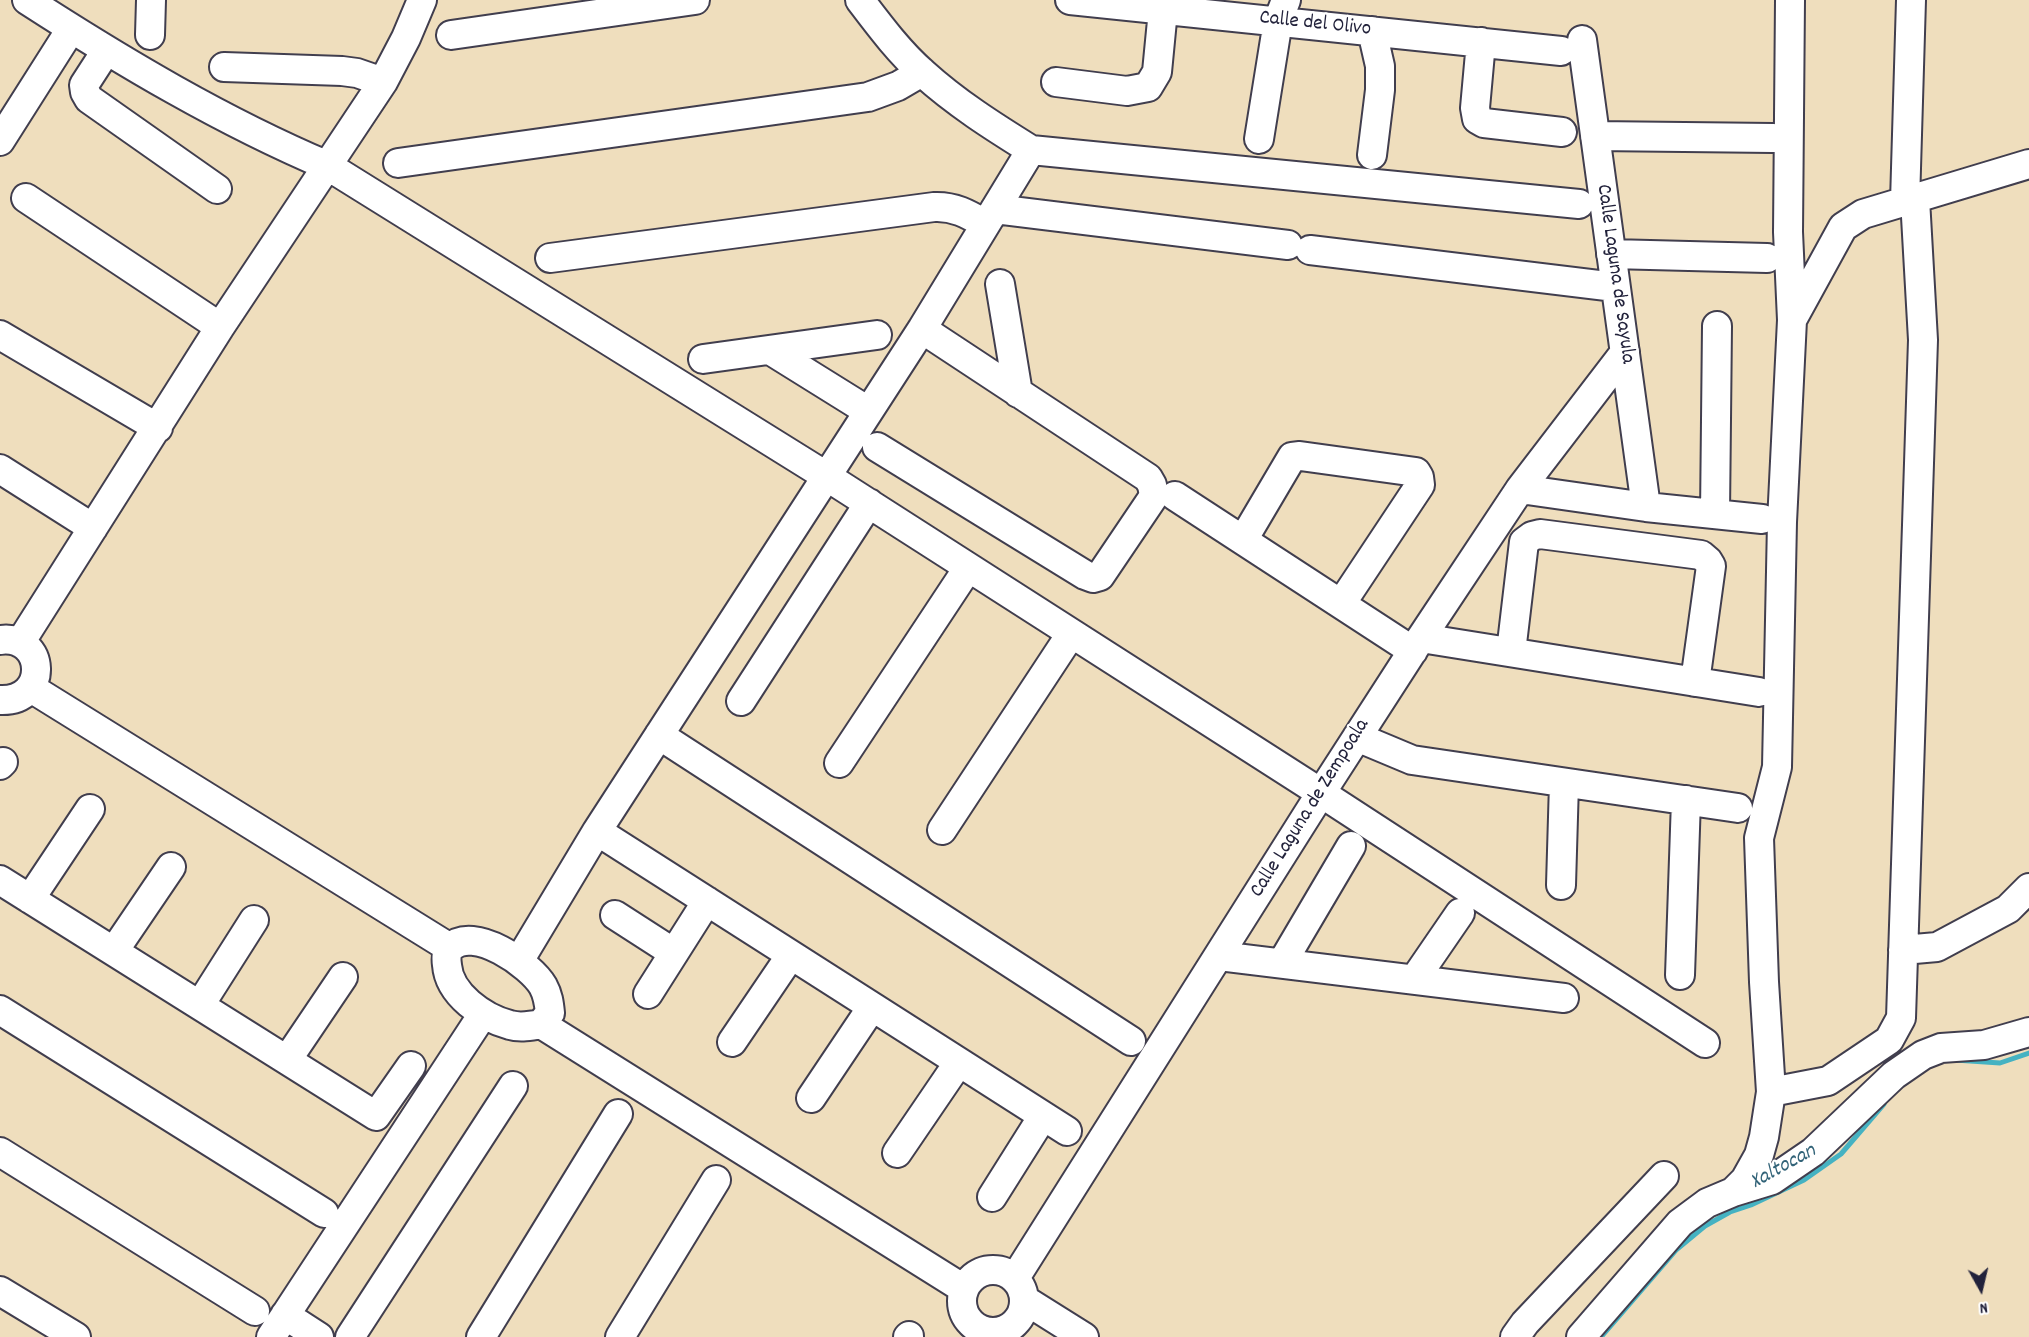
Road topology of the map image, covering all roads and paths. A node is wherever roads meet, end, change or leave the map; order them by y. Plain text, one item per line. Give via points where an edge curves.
1 (27, 0) edge
2 (151, 0) edge
3 (422, 0) edge
4 (695, 0) edge
5 (860, 0) edge
6 (1070, 0) edge
7 (1790, 0) edge
8 (1911, 0) edge
9 (1163, 10) junction
10 (1282, 11) edge
11 (71, 28) junction
12 (1372, 31) junction
13 (150, 35) dead end
14 (451, 35) dead end
15 (1481, 42) junction
16 (1571, 46) joint
17 (106, 51) junction
18 (224, 67) dead end
19 (922, 72) junction
20 (383, 82) junction
21 (1056, 82) dead end
22 (1562, 132) dead end
23 (1595, 136) junction
24 (1773, 138) dead end
25 (1258, 139) dead end
26 (0, 141) edge
27 (1031, 150) junction
28 (1372, 154) dead end
29 (398, 163) dead end
30 (2029, 164) edge
31 (327, 166) junction
32 (217, 189) dead end
33 (26, 198) dead end
34 (1910, 201) junction
35 (1579, 204) dead end
36 (990, 217) junction
37 (1611, 254) junction
38 (550, 258) dead end
39 (1767, 258) dead end
40 (1000, 284) dead end
41 (1615, 287) junction
42 (1792, 320) junction
43 (1717, 326) dead end
44 (220, 327) junction
45 (922, 329) junction
46 (0, 335) edge
47 (878, 335) dead end
48 (770, 350) junction
49 (1624, 352) junction
50 (703, 359) dead end
51 (1018, 393) junction
52 (868, 411) junction
53 (158, 428) junction
54 (877, 447) dead end
55 (0, 469) edge
56 (826, 476) junction
57 (1520, 489) junction
58 (1174, 496) dead end
59 (868, 504) junction
60 (1646, 507) junction
61 (1715, 514) junction
62 (1762, 519) dead end
63 (93, 528) junction
64 (1243, 540) junction
65 (968, 568) junction
66 (1341, 604) junction
67 (1071, 634) junction
68 (10, 641) edge
69 (1417, 644) junction
70 (1511, 652) junction
71 (1695, 682) junction
72 (31, 688) junction
73 (1759, 692) dead end
74 (0, 700) edge
75 (741, 701) dead end
76 (659, 735) junction
77 (1357, 737) junction
78 (839, 763) dead end
79 (1564, 783) junction
80 (1321, 793) junction
81 (1686, 800) junction
82 (1738, 808) dead end
83 (90, 809) dead end
84 (942, 830) dead end
85 (597, 831) junction
86 (1351, 846) dead end
87 (171, 867) dead end
88 (0, 880) edge
89 (1561, 885) dead end
90 (2029, 888) edge
91 (30, 899) junction
92 (707, 901) junction
93 (1460, 913) dead end
94 (615, 915) dead end
95 (254, 920) dead end
96 (450, 948) junction
97 (1903, 950) junction
98 (114, 951) junction
99 (674, 952) junction
100 (791, 955) junction
101 (1219, 956) junction
102 (519, 961) junction
103 (1282, 963) junction
104 (1680, 975) dead end
105 (343, 977) dead end
106 (1414, 980) junction
107 (648, 994) dead end
108 (1564, 998) dead end
109 (200, 1005) junction
110 (872, 1006) junction
111 (0, 1010) edge
112 (483, 1014) junction
113 (545, 1016) junction
114 (2029, 1032) edge
115 (1131, 1041) dead end
116 (732, 1042) dead end
117 (1705, 1043) dead end
118 (286, 1060) junction
119 (958, 1062) junction
120 (411, 1066) dead end
121 (513, 1086) dead end
122 (1771, 1092) junction
123 (811, 1098) dead end
124 (618, 1114) dead end
125 (1043, 1116) junction
126 (1067, 1131) dead end
127 (0, 1152) edge
128 (897, 1154) dead end
129 (1664, 1176) dead end
130 (716, 1180) dead end
131 (1733, 1192) junction
132 (992, 1197) dead end
133 (324, 1213) dead end
134 (970, 1282) junction
135 (1020, 1289) junction
136 (0, 1290) edge
137 (255, 1311) dead end
138 (278, 1326) edge
139 (967, 1330) edge
140 (1012, 1333) edge
141 (76, 1337) edge
142 (319, 1337) edge
143 (350, 1337) edge
144 (481, 1337) edge
145 (620, 1337) edge
146 (1084, 1337) edge
147 (1515, 1337) edge
148 (1581, 1337) edge

1 - 11 street
2 - 13 street
3 - 20 street
4 - 14 street
5 - 19 street
6 - 9 street, Calle del Olivo
7 - 42 street via 1788,232
8 - 34 street
9 - 10 street, Calle del Olivo
9 - 21 street via 1157,72 1148,87 1127,92
10 - 12 street, Calle del Olivo
10 - 25 street
11 - 17 street
11 - 26 street
12 - 15 street, Calle del Olivo
12 - 28 street via 1380,66 1380,90
15 - 16 street, Calle del Olivo
15 - 22 street via 1477,119
16 - 23 street, Calle Laguna de Sayula
17 - 31 street via 243,127
17 - 32 street via 84,85 89,99
18 - 20 street via 342,71
19 - 27 street via 978,116
19 - 29 street via 868,97
20 - 31 street
23 - 24 street
23 - 37 street, Calle Laguna de Sayula
27 - 35 street
27 - 36 street
30 - 34 street
31 - 44 street
31 - 56 street
33 - 44 street
34 - 42 street via 1863,214 1843,227
34 - 97 street via 1923,340
36 - 38 street via 948,206 934,207
36 - 41 street via 1299,248
36 - 45 street
37 - 39 street
37 - 41 street, Calle Laguna de Sayula
40 - 51 street
41 - 49 street, Calle Laguna de Sayula
42 - 122 street via 1782,522 1777,767 1759,838
43 - 61 street
44 - 53 street
45 - 51 street
45 - 52 street
46 - 53 street
47 - 48 street
48 - 50 street
48 - 52 street
49 - 57 street, Calle Laguna de Zempoala
49 - 60 street, Calle Laguna de Sayula
51 - 54 street via 1148,478 1152,485 1154,496 1100,576 1085,575
52 - 56 street
53 - 63 street
55 - 63 street
56 - 59 street
56 - 76 street
57 - 60 street
57 - 69 street, Calle Laguna de Zempoala
58 - 64 street
59 - 65 street
59 - 75 street
60 - 61 street
61 - 62 street
63 - 68 street
64 - 66 street
64 - 66 street via 1292,457 1416,472 1420,486
65 - 67 street
65 - 78 street
66 - 69 street
67 - 80 street
67 - 84 street
68 - 72 street via 33,655 35,680
69 - 70 street
69 - 77 street, Calle Laguna de Zempoala
70 - 71 street
70 - 71 street via 1524,542 1532,536 1701,555 1711,566
71 - 73 street
72 - 74 street via 17,699
72 - 96 street
76 - 85 street
76 - 115 street
77 - 79 street via 1412,760
77 - 80 street, Calle Laguna de Zempoala
79 - 81 street
79 - 89 street
80 - 101 street, Calle Laguna de Zempoala
80 - 117 street
81 - 82 street
81 - 104 street
83 - 91 street
85 - 92 street
85 - 102 street
86 - 103 street
87 - 98 street
88 - 91 street
90 - 97 street via 2008,909 1937,947
91 - 98 street
92 - 99 street
92 - 100 street
93 - 106 street
94 - 99 street
95 - 109 street
96 - 102 street via 469,940
96 - 112 street via 446,955 447,971 453,984
97 - 122 street via 1901,1018 1889,1040 1828,1081
98 - 109 street
99 - 107 street
100 - 110 street
100 - 116 street
101 - 103 street
101 - 135 street, Calle Laguna de Zempoala
102 - 113 street via 543,986 549,1000
103 - 106 street
105 - 118 street
106 - 108 street
109 - 118 street
110 - 119 street
110 - 123 street
111 - 133 street
112 - 113 street via 512,1026 529,1027
112 - 138 street
113 - 134 street
114 - 131 street via 1984,1045 1941,1048 1923,1055 1894,1075 1813,1152 1772,1180
118 - 120 street via 376,1116
119 - 125 street
119 - 128 street
121 - 143 street
122 - 131 street via 1759,1155
124 - 144 street
125 - 126 street
125 - 132 street
127 - 137 street
129 - 147 street
130 - 145 street
131 - 148 street via 1707,1203 1680,1223
134 - 135 street via 992,1269 1005,1272
134 - 139 street via 962,1302
135 - 140 street via 1023,1312
135 - 146 street
136 - 141 street
138 - 142 street
139 - 140 street

